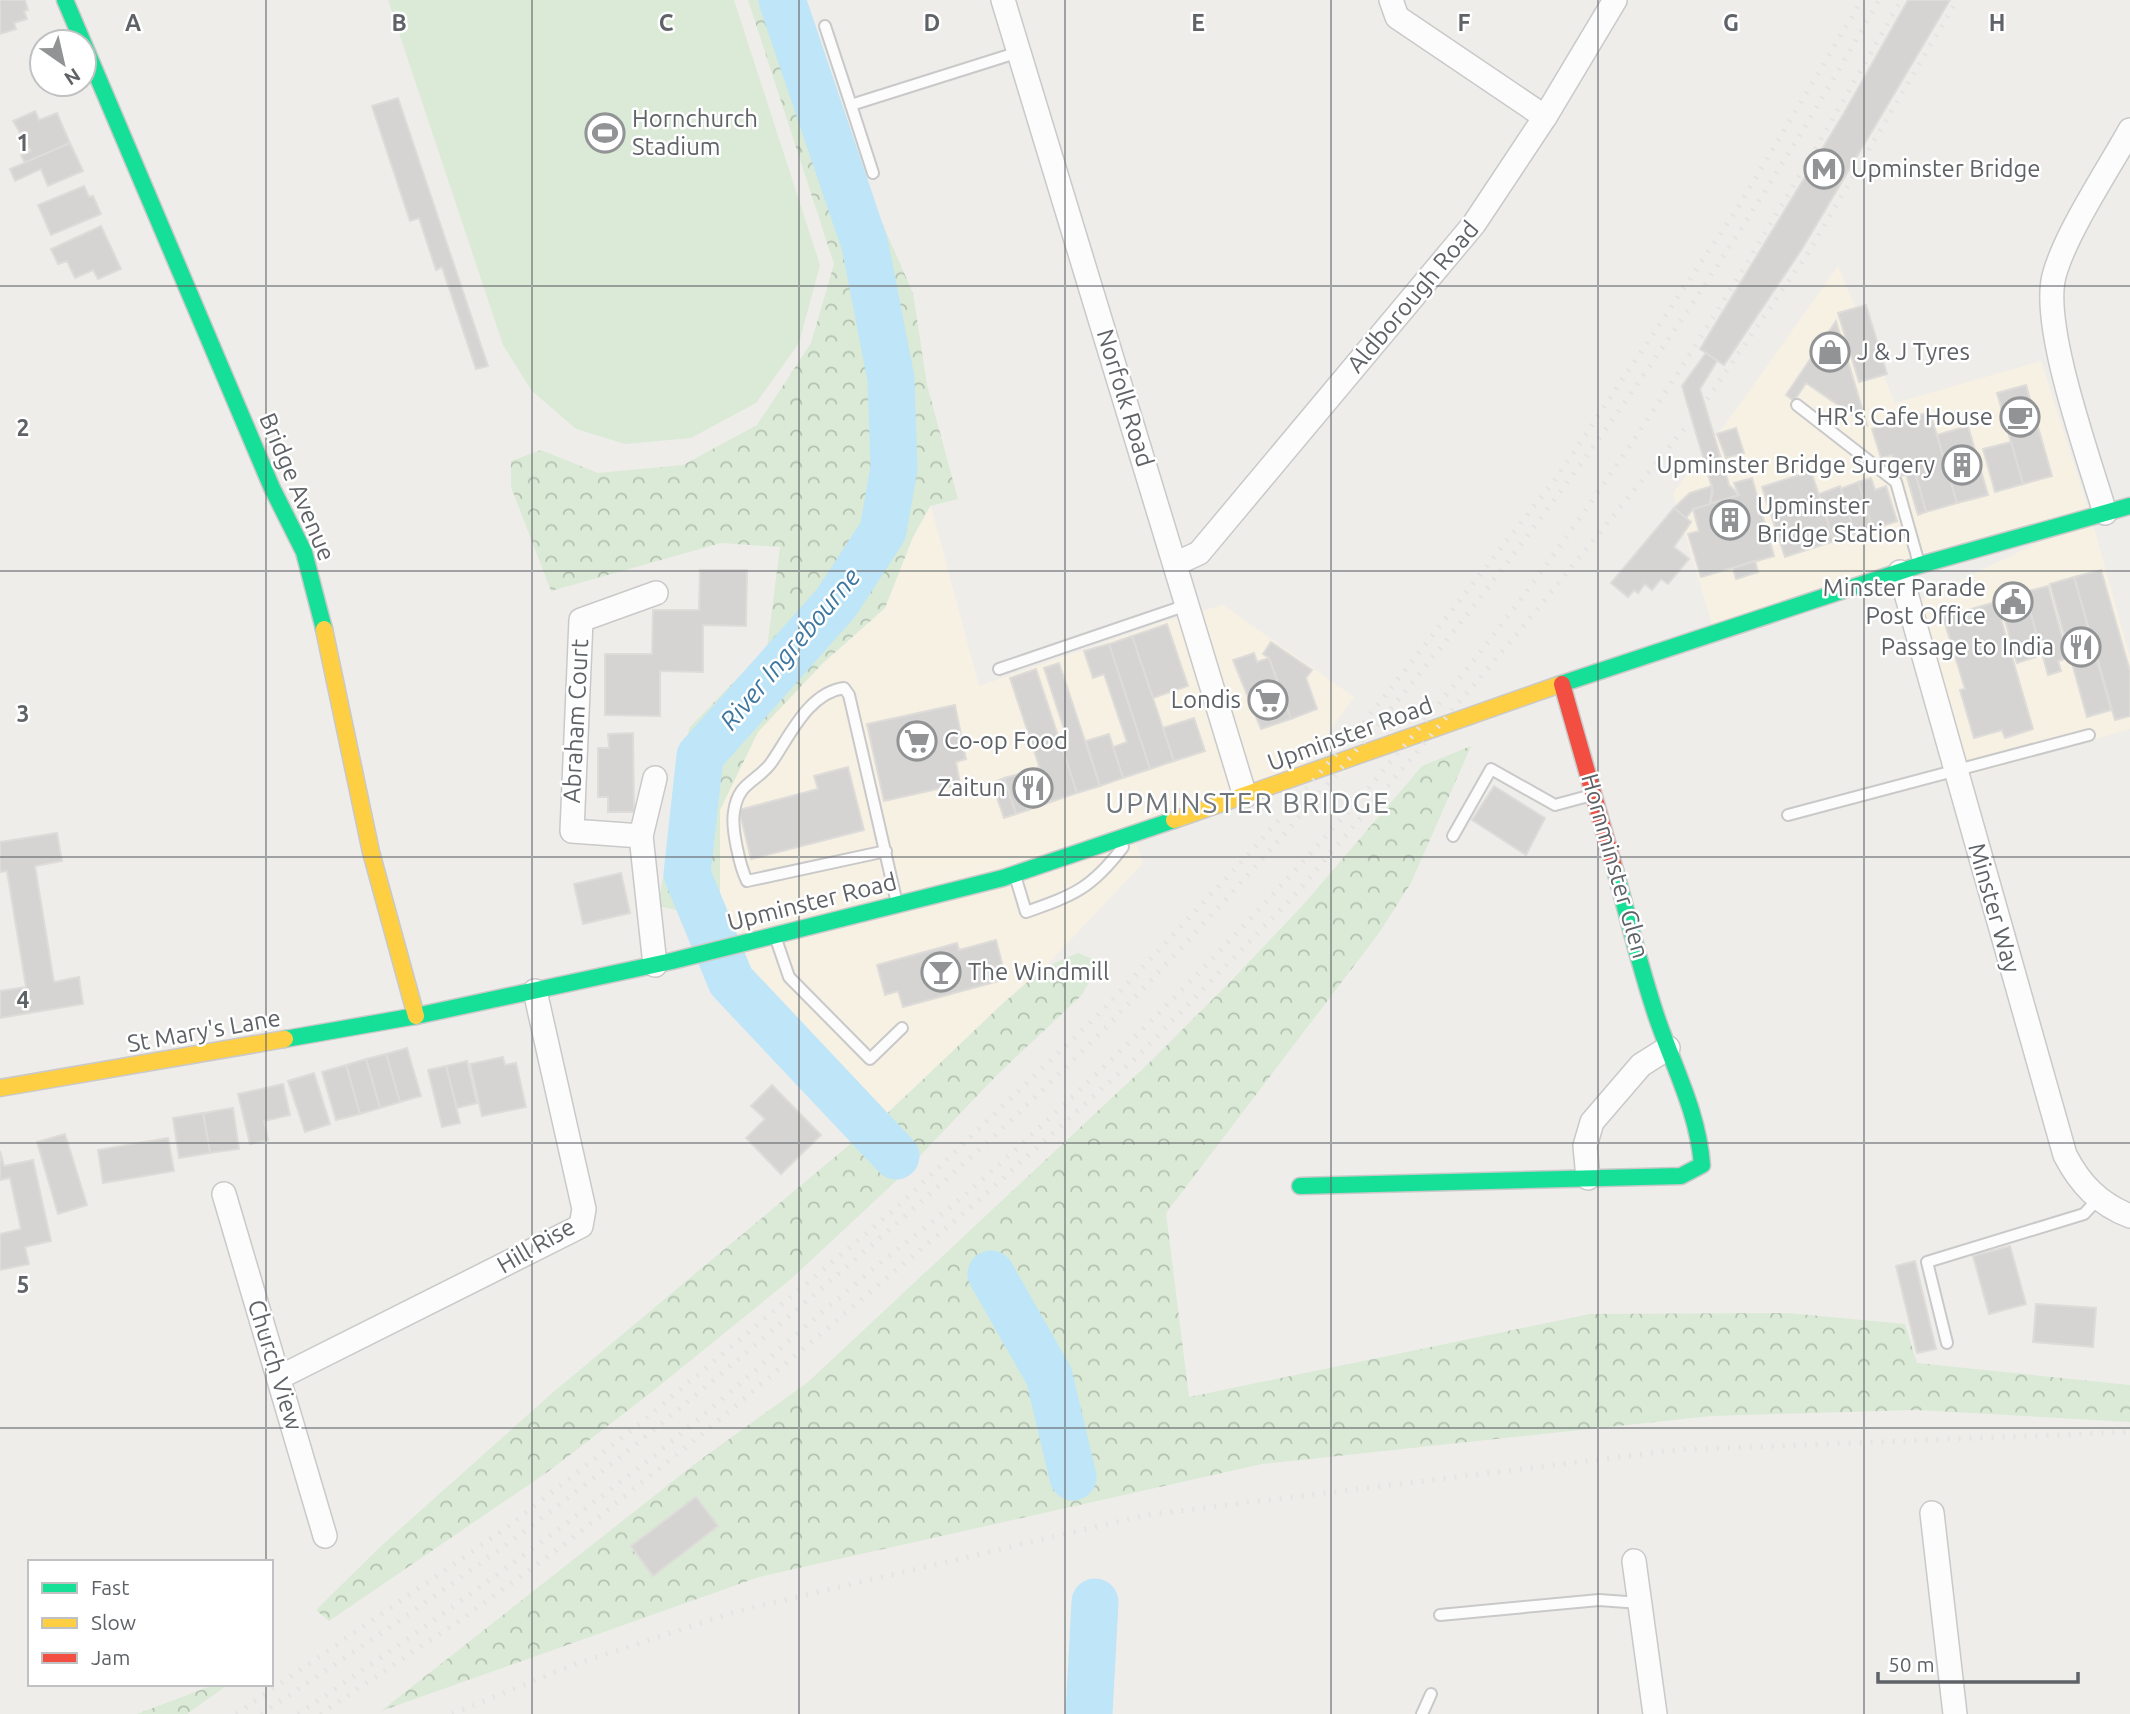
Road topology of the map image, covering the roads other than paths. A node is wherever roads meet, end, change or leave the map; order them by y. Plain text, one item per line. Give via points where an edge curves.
1 (65, 0) edge
2 (1003, 0) edge
3 (1391, 0) edge
4 (1615, 0) edge
5 (825, 26) dead end
6 (1019, 52) junction
7 (851, 105) junction
8 (1545, 117) junction
9 (2130, 130) edge
10 (873, 173) dead end
11 (1797, 405) dead end
12 (2130, 506) edge
13 (2105, 513) junction
14 (1175, 564) junction
15 (1910, 569) junction
16 (656, 593) dead end
17 (1187, 605) junction
18 (999, 669) dead end
19 (1562, 684) junction
20 (2089, 735) dead end
21 (1954, 769) junction
22 (655, 778) dead end
23 (1595, 794) junction
24 (1245, 796) junction
25 (1788, 815) dead end
26 (1133, 834) junction
27 (641, 836) junction
28 (1453, 836) dead end
29 (886, 851) junction
30 (1014, 873) junction
31 (897, 905) junction
32 (774, 937) junction
33 (655, 965) junction
34 (535, 990) junction
35 (415, 1016) junction
36 (902, 1028) dead end
37 (1668, 1048) junction
38 (0, 1088) edge
39 (1588, 1178) junction
40 (1300, 1186) dead end
41 (224, 1194) dead end
42 (2098, 1199) junction
43 (2130, 1216) edge
44 (1947, 1343) dead end
45 (280, 1377) junction
46 (1932, 1513) dead end
47 (325, 1536) dead end
48 (1634, 1561) dead end
49 (1640, 1603) junction
50 (1440, 1615) dead end
51 (1431, 1694) dead end
52 (1422, 1714) edge
53 (1655, 1714) edge
54 (1955, 1714) edge

1 - 35 main road, Bridge Avenue via 272,488 304,552 374,866
2 - 6 street, Norfolk Road
3 - 8 street via 1397,17
4 - 8 street, Aldborough Road
5 - 7 lane
6 - 7 lane
6 - 14 street, Norfolk Road
7 - 10 lane
8 - 14 street, Aldborough Road via 1474,224 1199,553
9 - 13 street via 2065,247 2054,276 2050,307
11 - 15 lane via 1896,482
12 - 13 main road, Upminster Road
13 - 15 main road, Upminster Road
14 - 17 street, Norfolk Road
15 - 19 main road, Upminster Road
15 - 21 street, Minster Way
16 - 27 street, Abraham Court via 581,620 572,831
17 - 18 lane
17 - 24 street, Norfolk Road
19 - 23 main road, Hornminster Glen
19 - 24 main road, Upminster Road
20 - 21 lane
21 - 25 lane
21 - 42 street, Minster Way via 2065,1156
22 - 27 street
23 - 28 lane via 1555,806 1491,769
23 - 37 main road, Hornminster Glen
24 - 26 main road, Upminster Road
26 - 30 main road, Upminster Road
26 - 30 lane via 1100,877 1074,895 1026,912
27 - 33 street
29 - 29 lane via 849,695 844,688 835,689 805,711 769,766 743,785 733,813 741,870 747,881
29 - 31 lane
30 - 31 main road, Upminster Road
31 - 32 main road, Upminster Road
32 - 33 main road, Upminster Road
32 - 36 lane via 789,977 870,1059
33 - 34 main road, Upminster Road
34 - 35 main road, Upminster Road
34 - 45 street, Hill Rise via 584,1209 581,1226
35 - 38 main road, St Mary's Lane
37 - 39 street via 1641,1065 1592,1122 1585,1146
37 - 39 main road, Hornminster Glen via 1682,1077 1703,1164 1681,1176
39 - 40 main road, Hornminster Glen
41 - 45 street, Church View
42 - 43 street, Minster Way
42 - 44 lane via 2084,1214 1927,1262
45 - 47 street, Church View
46 - 54 street
48 - 49 street
49 - 50 lane via 1599,1600
49 - 53 street
51 - 52 lane

